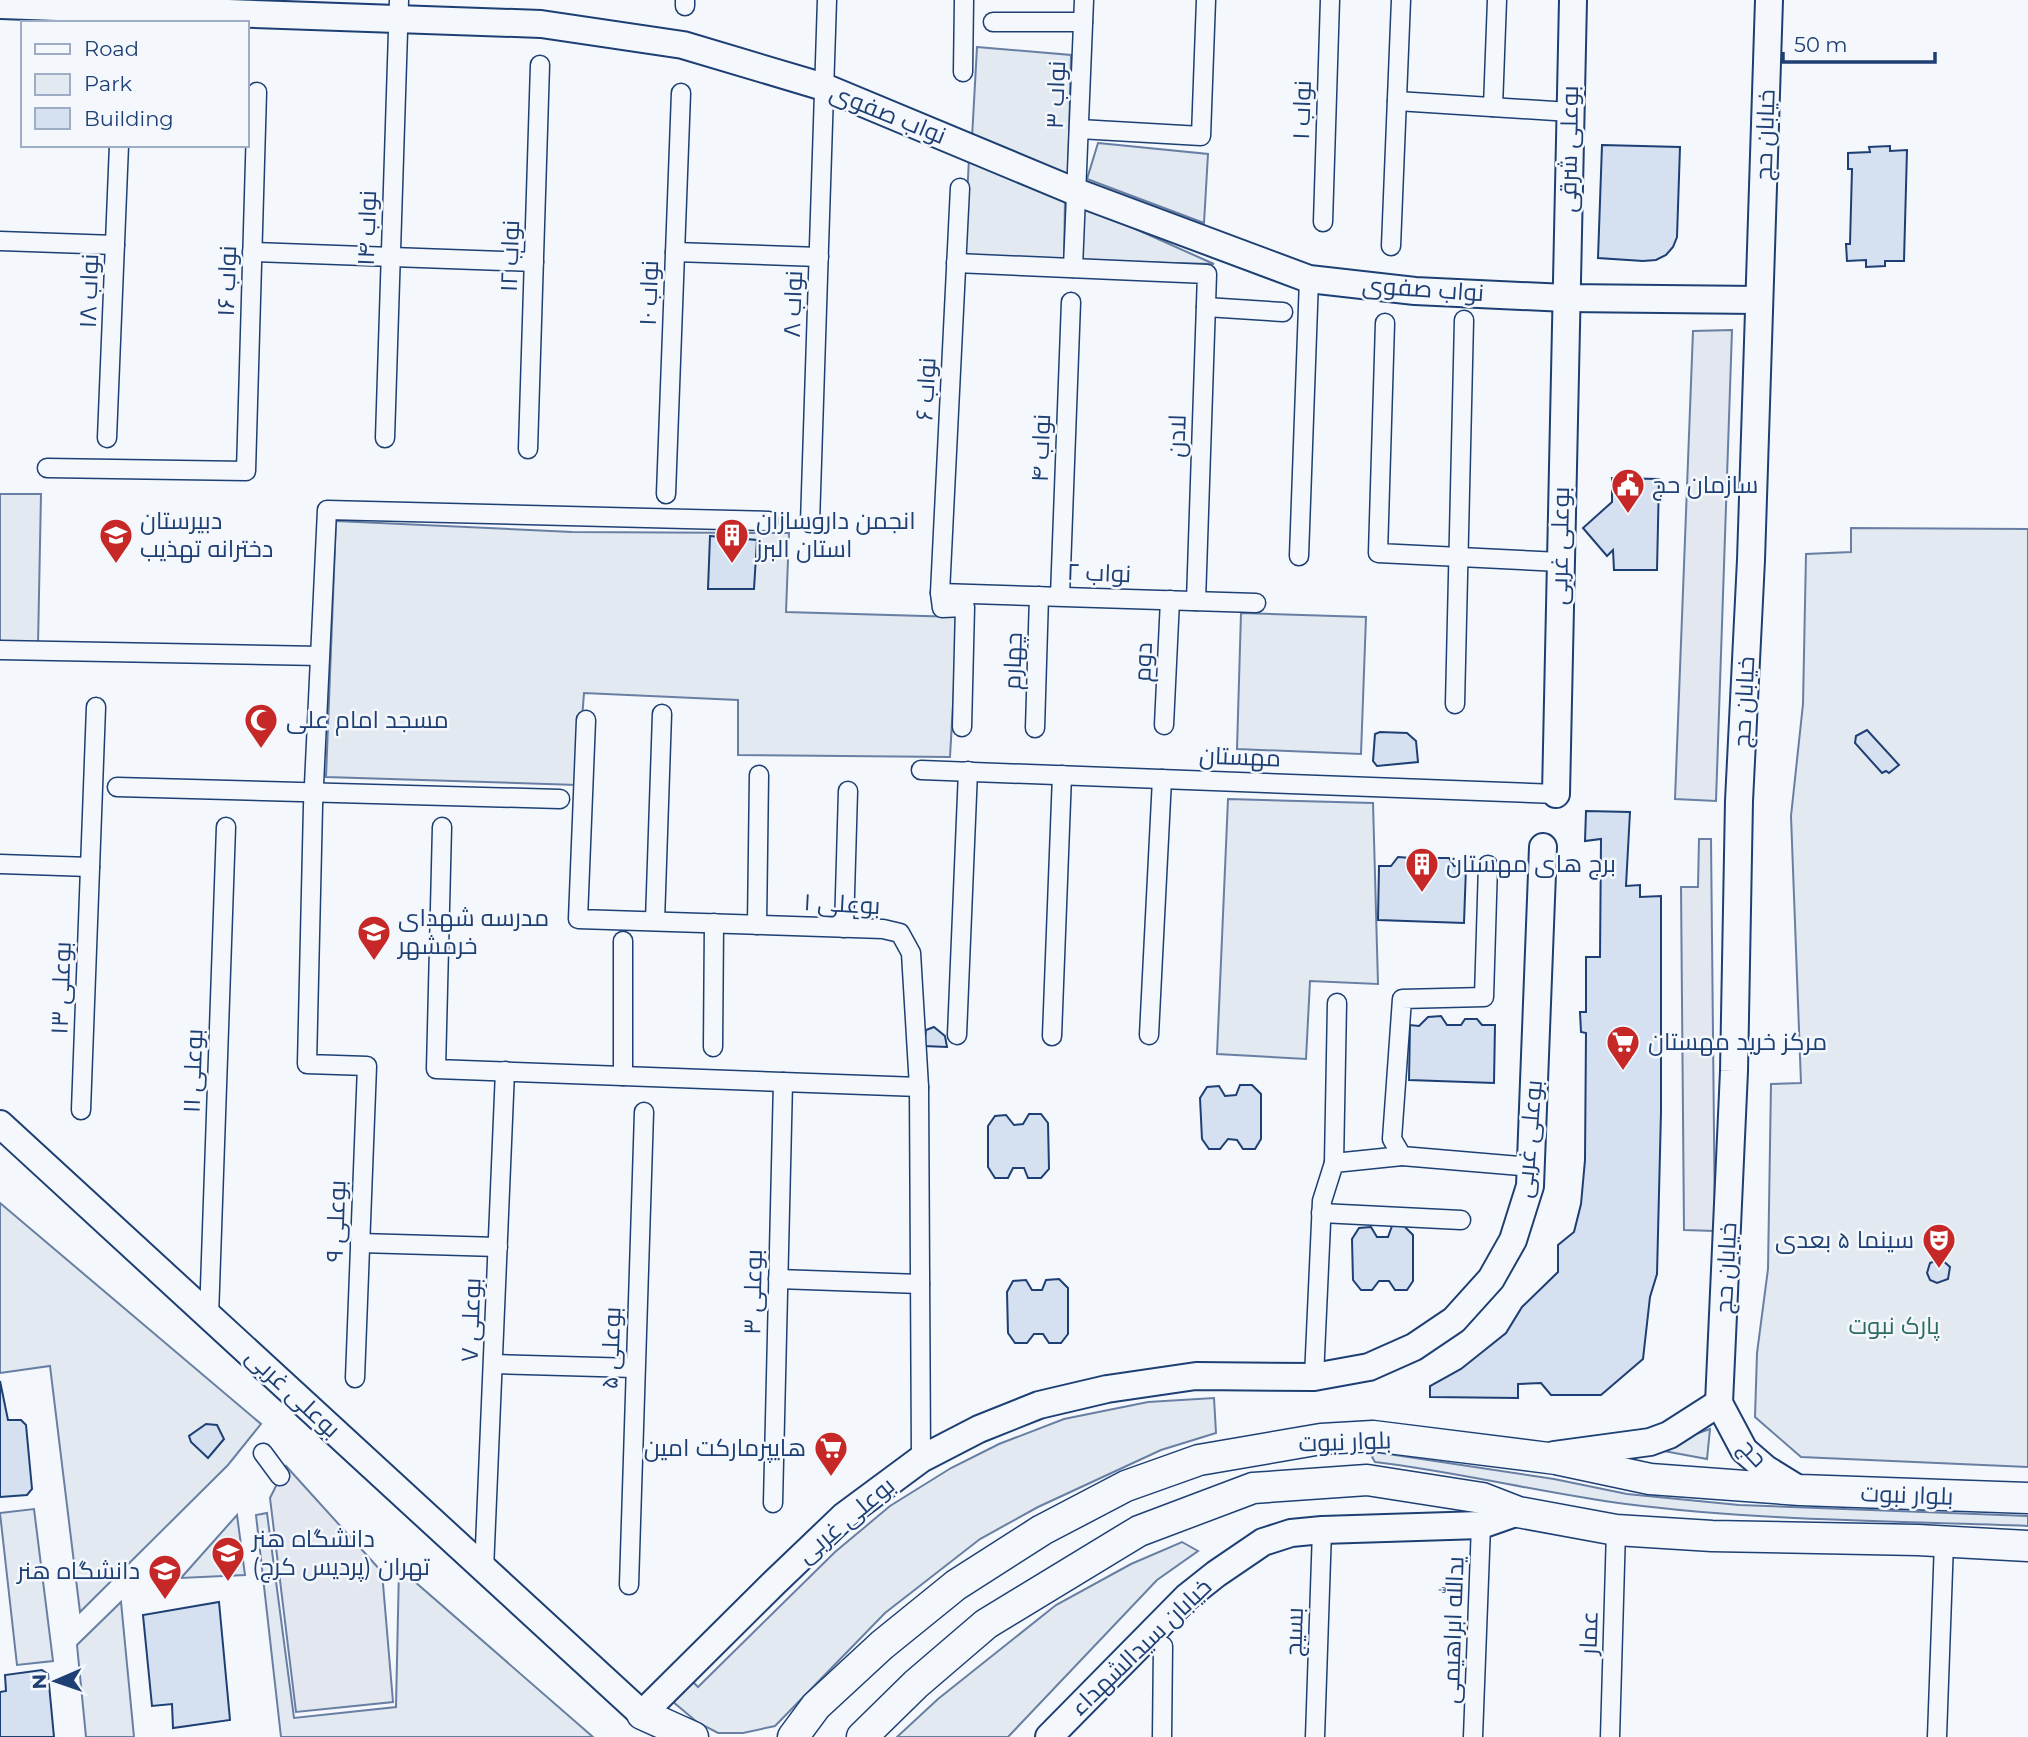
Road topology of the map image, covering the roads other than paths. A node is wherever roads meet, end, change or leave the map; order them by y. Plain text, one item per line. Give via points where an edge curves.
1 (827, 0) edge
2 (964, 0) edge
3 (1084, 0) edge
4 (1206, 0) edge
5 (1330, 0) edge
6 (1401, 0) edge
7 (1497, 0) edge
8 (1573, 0) edge
9 (1769, 0) edge
10 (0, 5) edge
11 (399, 9) edge
12 (993, 22) dead end
13 (1083, 22) junction
14 (540, 65) dead end
15 (963, 72) dead end
16 (824, 87) junction
17 (257, 92) dead end
18 (681, 93) dead end
19 (1397, 101) junction
20 (1493, 107) junction
21 (1570, 112) junction
22 (1079, 129) junction
23 (119, 147) edge
24 (960, 188) dead end
25 (1076, 192) junction
26 (1323, 222) dead end
27 (0, 241) edge
28 (115, 245) junction
29 (1391, 246) dead end
30 (252, 252) junction
31 (675, 252) junction
32 (391, 257) junction
33 (819, 257) junction
34 (534, 262) junction
35 (956, 263) junction
36 (1073, 268) junction
37 (1309, 279) junction
38 (1566, 298) junction
39 (1758, 300) junction
40 (1071, 302) dead end
41 (1206, 307) junction
42 (1283, 312) dead end
43 (1464, 320) dead end
44 (1385, 323) dead end
45 (107, 438) dead end
46 (385, 438) dead end
47 (528, 449) dead end
48 (47, 468) dead end
49 (666, 494) dead end
50 (769, 521) dead end
51 (810, 523) dead end
52 (1300, 556) dead end
53 (1459, 556) junction
54 (1560, 562) junction
55 (940, 593) junction
56 (1039, 596) junction
57 (1060, 596) junction
58 (1170, 600) junction
59 (1196, 601) junction
60 (1256, 603) dead end
61 (0, 650) edge
62 (320, 656) junction
63 (1455, 704) dead end
64 (96, 707) dead end
65 (662, 714) dead end
66 (586, 720) dead end
67 (1164, 725) dead end
68 (962, 727) dead end
69 (1035, 728) dead end
70 (922, 770) dead end
71 (968, 771) junction
72 (760, 775) dead end
73 (1062, 775) junction
74 (1162, 779) junction
75 (117, 786) dead end
76 (848, 791) dead end
77 (314, 792) junction
78 (1556, 794) joint
79 (560, 799) dead end
80 (226, 827) dead end
81 (442, 827) dead end
82 (1544, 847) dead end
83 (0, 864) edge
84 (1488, 865) dead end
85 (90, 867) junction
86 (655, 921) junction
87 (715, 923) junction
88 (757, 925) junction
89 (844, 928) junction
90 (623, 941) dead end
91 (1337, 1003) dead end
92 (957, 1035) dead end
93 (1149, 1035) dead end
94 (1052, 1036) dead end
95 (713, 1047) dead end
96 (505, 1071) junction
97 (623, 1076) junction
98 (783, 1082) junction
99 (919, 1087) junction
100 (81, 1110) dead end
101 (644, 1111) dead end
102 (0, 1124) edge
103 (1402, 1156) junction
104 (1334, 1163) junction
105 (1531, 1167) junction
106 (1321, 1213) junction
107 (1461, 1220) dead end
108 (360, 1243) junction
109 (498, 1247) junction
110 (778, 1279) junction
111 (920, 1284) junction
112 (209, 1316) junction
113 (494, 1364) junction
114 (635, 1368) junction
115 (1314, 1377) junction
116 (355, 1378) dead end
117 (1719, 1403) junction
118 (1373, 1436) junction
119 (1321, 1439) junction
120 (263, 1453) dead end
121 (1532, 1456) junction
122 (921, 1459) junction
123 (281, 1476) dead end
124 (1367, 1480) junction
125 (1324, 1483) junction
126 (1800, 1490) junction
127 (2028, 1498) edge
128 (773, 1503) dead end
129 (1518, 1512) junction
130 (1481, 1525) junction
131 (1322, 1530) junction
132 (1616, 1530) junction
133 (1944, 1542) junction
134 (2028, 1546) edge
135 (484, 1570) junction
136 (629, 1585) dead end
137 (1164, 1646) dead end
138 (816, 1706) junction
139 (642, 1714) junction
140 (669, 1737) edge
141 (692, 1737) edge
142 (772, 1737) edge
143 (793, 1737) edge
144 (862, 1737) edge
145 (1049, 1737) edge
146 (1161, 1737) edge
147 (1315, 1737) edge
148 (1473, 1737) edge
149 (1610, 1737) edge
150 (1937, 1737) edge

1 - 16 street, نواب ۸
2 - 15 street
3 - 13 street, نواب ۳
4 - 22 street via 1201,136
5 - 26 street, نواب ۱
6 - 19 street
7 - 20 street
8 - 21 street, بوعلی شرقی
9 - 39 street, خیابان حج
10 - 11 street, نواب صفوی
11 - 16 street, نواب صفوی via 670,43
11 - 32 street, نواب ۱۴
12 - 13 street
13 - 22 street, نواب ۳
14 - 34 street, نواب ۱۲
16 - 25 street, نواب صفوی
16 - 33 street, نواب ۸
17 - 30 street, نواب ۱۶
18 - 31 street, نواب ۱۰
19 - 20 street
19 - 29 street
20 - 21 street
21 - 38 street, بوعلی شرقی
22 - 25 street, نواب ۳
23 - 28 street, نواب ۱۸
24 - 35 street, نواب ۶
25 - 36 street
25 - 37 street, نواب صفوی
27 - 28 street
28 - 45 street, نواب ۱۸
30 - 32 street
30 - 48 street, نواب ۱۶ via 246,471
31 - 33 street
31 - 49 street, نواب ۱۰
32 - 34 street
32 - 46 street, نواب ۱۴
33 - 51 street, نواب ۸
34 - 47 street, نواب ۱۲
35 - 36 street
35 - 55 street, نواب ۶
36 - 41 street, لادن via 1207,274
37 - 38 street, نواب صفوی via 1415,291
37 - 52 street
38 - 39 street, نواب صفوی
38 - 54 street, بوعلی غربی
39 - 117 street, خیابان حج
40 - 57 street, نواب ۴
41 - 42 street
41 - 59 street, لادن
43 - 53 street
44 - 53 street via 1378,553
50 - 62 street via 327,510
53 - 54 street
53 - 63 street
54 - 78 street, بوعلی غربی
55 - 56 street, نواب ۲
55 - 68 street via 942,608 965,607
56 - 57 street, نواب ۲
56 - 69 street, چهارم
57 - 58 street, نواب ۲
58 - 59 street, نواب ۲
58 - 67 street, دوم
59 - 60 street, نواب ۲
61 - 62 street
62 - 77 street
64 - 85 street, بوعلی ۱۳
65 - 86 street
66 - 86 street, بوعلی ۱ via 578,919
70 - 71 street, مهستان
71 - 73 street, مهستان
71 - 92 street
72 - 88 street
73 - 74 street, مهستان
73 - 94 street
74 - 78 street, مهستان
74 - 93 street
75 - 77 street
76 - 89 street
77 - 79 street
77 - 108 street, بوعلی ۹ via 307,1064 367,1066
80 - 112 street, بوعلی ۱۱
81 - 96 street via 436,1069
82 - 105 street, بوعلی غربی
83 - 85 street
84 - 103 street via 1483,997 1402,999 1392,1139
85 - 100 street, بوعلی ۱۳
86 - 87 street, بوعلی ۱
87 - 88 street, بوعلی ۱
87 - 95 street
88 - 89 street, بوعلی ۱
89 - 99 street, بوعلی ۱ via 900,933 911,953
90 - 97 street
91 - 104 street
96 - 97 street
96 - 109 street, بوعلی ۷
97 - 98 street
98 - 99 street
98 - 110 street, بوعلی ۳
99 - 111 street, بوعلی ۱
101 - 114 street, بوعلی ۵
102 - 112 street, بوعلی غربی
103 - 104 street
103 - 105 street
104 - 106 street
105 - 115 street, بوعلی غربی via 1530,1186 1513,1240 1491,1279 1454,1320 1414,1347 1369,1367
106 - 107 street
106 - 115 street
108 - 109 street
108 - 116 street, بوعلی ۹
109 - 113 street, بوعلی ۷
110 - 111 street
110 - 128 street, بوعلی ۳
111 - 122 street, بوعلی ۱
112 - 135 street, بوعلی غربی
113 - 114 street
113 - 135 street, بوعلی ۷
114 - 136 street, بوعلی ۵
115 - 122 street, بوعلی غربی via 1196,1376 1107,1389 1039,1405
117 - 121 street via 1650,1442
117 - 126 street, حج via 1744,1450
118 - 119 main road, بلوار نبوت
118 - 121 main road, بلوار نبوت
118 - 124 main road via 1360,1443 1354,1457
119 - 125 main road via 1334,1445 1342,1462 1336,1477
119 - 138 main road, بلوار نبوت via 1199,1460 1126,1486 1042,1530 956,1585
120 - 123 street
121 - 126 main road, بلوار نبوت via 1650,1479
122 - 139 street, بوعلی غربی via 844,1516
124 - 125 main road, بلوار نبوت
124 - 129 main road, بلوار نبوت via 1482,1498
125 - 144 main road, بلوار نبوت via 1253,1488 1139,1531 986,1624
126 - 127 main road, بلوار نبوت
129 - 130 street, خیابان سیدالشهداء
129 - 132 main road, بلوار نبوت
130 - 131 street, خیابان سیدالشهداء
130 - 148 street, یدالله ابراهیمی
131 - 145 street, خیابان سیدالشهداء via 1263,1542 1216,1574 1187,1597
131 - 147 street, بسیج
132 - 133 main road, بلوار نبوت
132 - 149 street, عمار
133 - 134 main road, بلوار نبوت
133 - 150 street
135 - 139 street, بوعلی غربی
137 - 146 street
138 - 142 main road
138 - 143 main road, بلوار نبوت
139 - 140 main road
139 - 141 main road

